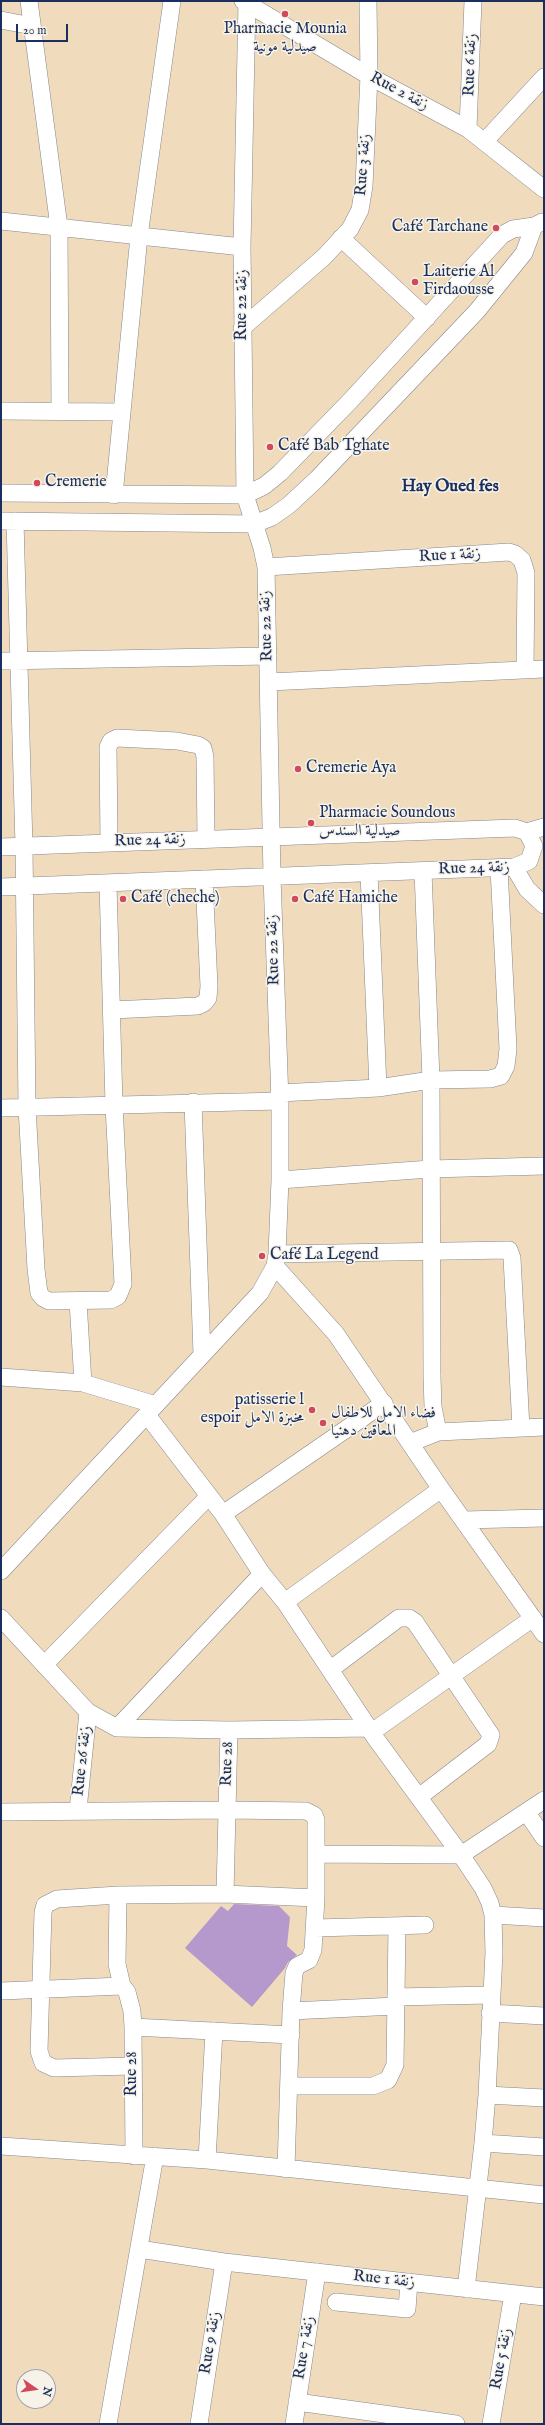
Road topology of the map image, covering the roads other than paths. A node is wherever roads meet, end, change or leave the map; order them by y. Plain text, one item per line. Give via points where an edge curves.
1 (29, 1) edge
2 (172, 1) edge
3 (368, 1) edge
4 (473, 1) edge
5 (246, 2) edge
6 (1, 20) edge
7 (32, 26) junction
8 (369, 76) junction
9 (544, 77) edge
10 (468, 129) junction
11 (485, 141) junction
12 (544, 189) edge
13 (1, 222) edge
14 (541, 222) edge
15 (59, 227) junction
16 (139, 236) junction
17 (341, 238) junction
18 (242, 247) junction
19 (428, 318) junction
20 (242, 328) junction
21 (60, 410) junction
22 (1, 411) edge
23 (122, 412) junction
24 (1, 493) edge
25 (114, 494) junction
26 (245, 495) junction
27 (8, 521) edge
28 (254, 524) junction
29 (266, 567) junction
30 (268, 656) junction
31 (20, 660) junction
32 (1, 661) edge
33 (544, 669) edge
34 (525, 670) junction
35 (269, 682) junction
36 (544, 827) edge
37 (527, 832) junction
38 (272, 837) junction
39 (206, 839) junction
40 (109, 843) junction
41 (1, 846) edge
42 (24, 846) junction
43 (507, 868) junction
44 (423, 871) junction
45 (369, 873) junction
46 (272, 877) junction
47 (204, 879) junction
48 (108, 883) junction
49 (25, 886) junction
50 (1, 887) edge
51 (544, 906) edge
52 (112, 1010) junction
53 (431, 1080) junction
54 (378, 1088) junction
55 (279, 1097) junction
56 (193, 1102) junction
57 (114, 1105) junction
58 (27, 1107) junction
59 (1, 1108) edge
60 (544, 1166) edge
61 (430, 1169) junction
62 (280, 1180) junction
63 (431, 1250) junction
64 (276, 1260) junction
65 (78, 1301) junction
66 (202, 1354) junction
67 (1, 1377) edge
68 (83, 1383) junction
69 (384, 1403) junction
70 (152, 1410) junction
71 (544, 1427) edge
72 (521, 1428) junction
73 (438, 1432) junction
74 (410, 1443) junction
75 (442, 1489) junction
76 (209, 1496) junction
77 (223, 1514) junction
78 (544, 1518) edge
79 (464, 1520) junction
80 (1, 1571) edge
81 (262, 1574) junction
82 (285, 1602) junction
83 (1, 1618) edge
84 (532, 1618) junction
85 (544, 1634) edge
86 (44, 1665) junction
87 (331, 1670) junction
88 (450, 1676) junction
89 (88, 1712) junction
90 (117, 1728) junction
91 (229, 1730) junction
92 (371, 1730) junction
93 (419, 1797) junction
94 (544, 1800) edge
95 (78, 1810) junction
96 (227, 1810) junction
97 (1, 1812) edge
98 (527, 1813) junction
99 (544, 1838) edge
100 (316, 1854) junction
101 (461, 1855) junction
102 (225, 1894) junction
103 (118, 1895) junction
104 (316, 1898) junction
105 (493, 1915) junction
106 (544, 1918) edge
107 (426, 1925) dead end
108 (397, 1926) junction
109 (315, 1928) junction
110 (42, 1989) junction
111 (124, 1989) junction
112 (1, 1990) edge
113 (490, 1995) junction
114 (396, 2001) junction
115 (291, 2011) junction
116 (490, 2012) junction
117 (544, 2016) edge
118 (133, 2027) junction
119 (214, 2031) junction
120 (291, 2035) junction
121 (133, 2066) junction
122 (290, 2086) junction
123 (486, 2095) junction
124 (544, 2098) edge
125 (483, 2143) junction
126 (1, 2146) edge
127 (544, 2147) edge
128 (134, 2156) junction
129 (155, 2156) junction
130 (208, 2160) junction
131 (286, 2169) junction
132 (478, 2190) junction
133 (544, 2195) edge
134 (139, 2249) junction
135 (224, 2262) junction
136 (317, 2272) junction
137 (409, 2282) junction
138 (466, 2289) junction
139 (513, 2294) junction
140 (544, 2297) edge
141 (336, 2302) dead end
142 (297, 2402) junction
143 (108, 2424) edge
144 (199, 2424) edge
145 (294, 2424) edge
146 (456, 2424) edge
147 (491, 2424) edge

1 - 7 street
2 - 16 street
3 - 8 street, Rue 3 زنقة
4 - 10 street, Rue 6 زنقة
5 - 8 street, Rue 2 زنقة
5 - 18 street, Rue 22 زنقة
6 - 7 street
7 - 15 street
8 - 10 street, Rue 2 زنقة
8 - 17 street, Rue 3 زنقة via 364,186 360,210 350,229
9 - 11 street
10 - 11 street, Rue 2 زنقة
11 - 12 street, Rue 2 زنقة
13 - 15 street
14 - 19 street via 513,229 502,235
14 - 28 street via 520,258 472,316 317,479 289,505 272,517
15 - 16 street
15 - 21 street
16 - 18 street
16 - 23 street
17 - 19 street
17 - 20 street, Rue 3 زنقة via 324,257
18 - 20 street, Rue 22 زنقة
19 - 26 street via 280,473 264,486
20 - 26 street, Rue 22 زنقة
21 - 22 street
21 - 23 street
23 - 25 street
24 - 25 street
25 - 26 street
26 - 28 street, Rue 22 زنقة
27 - 28 street
27 - 31 street
28 - 29 street, Rue 22 زنقة
29 - 30 street, Rue 22 زنقة
29 - 34 street, Rue 1 زنقة via 509,552 515,554 522,560 526,573
30 - 31 street
30 - 35 street, Rue 22 زنقة
31 - 32 street
31 - 42 street
33 - 34 street
34 - 35 street
35 - 38 street, Rue 22 زنقة
36 - 37 street
37 - 38 street, Rue 24 زنقة via 515,828
37 - 43 street, Rue 24 زنقة via 534,846 533,854 522,866
38 - 39 street, Rue 24 زنقة
38 - 46 street, Rue 22 زنقة
39 - 40 street, Rue 24 زنقة
39 - 40 street via 203,748 177,741 117,738 111,741 108,747
40 - 42 street, Rue 24 زنقة
41 - 42 street, Rue 24 زنقة
42 - 49 street
43 - 44 street, Rue 24 زنقة
43 - 51 street
43 - 53 street via 506,1066 501,1076 490,1079
44 - 45 street, Rue 24 زنقة
44 - 53 street
45 - 46 street, Rue 24 زنقة
45 - 54 street
46 - 47 street, Rue 24 زنقة
46 - 55 street, Rue 22 زنقة
47 - 48 street, Rue 24 زنقة
47 - 52 street via 208,998 198,1006
48 - 49 street, Rue 24 زنقة
48 - 52 street
49 - 50 street, Rue 24 زنقة
49 - 58 street
52 - 57 street
53 - 54 street
53 - 61 street
54 - 55 street
55 - 56 street
55 - 62 street, Rue 22 زنقة
56 - 57 street
56 - 66 street
57 - 58 street
57 - 65 street via 123,1284 118,1296 111,1300
58 - 59 street
58 - 65 street via 39,1293 49,1301
60 - 61 street
61 - 62 street
61 - 63 street
62 - 64 street, Rue 22 زنقة
63 - 64 street
63 - 72 street via 505,1248 511,1252
63 - 73 street via 432,1384
64 - 66 street via 260,1293
64 - 69 street via 336,1334
65 - 68 street
66 - 70 street
67 - 68 street
68 - 70 street
69 - 74 street
69 - 77 street
70 - 76 street
70 - 80 street
71 - 72 street
72 - 73 street
73 - 74 street
74 - 75 street
75 - 79 street
75 - 82 street
76 - 77 street
76 - 86 street
77 - 81 street
78 - 79 street
79 - 84 street
81 - 82 street
81 - 90 street
82 - 87 street
83 - 86 street
84 - 85 street
84 - 88 street
86 - 89 street
87 - 88 street via 391,1623 403,1617 415,1622
87 - 92 street
88 - 92 street
88 - 93 street via 491,1733 490,1740
89 - 90 street
89 - 95 street, Rue 26 زنقة
90 - 91 street
91 - 92 street
91 - 96 street, Rue 28
92 - 93 street
93 - 101 street
94 - 98 street
95 - 96 street
95 - 97 street
96 - 100 street via 310,1812 316,1820
96 - 102 street, Rue 28
98 - 99 street
98 - 101 street
100 - 101 street
100 - 104 street
101 - 105 street via 483,1888
102 - 103 street
102 - 104 street
103 - 110 street via 57,1899 46,1905 43,1912
103 - 111 street, Rue 28 via 117,1964
104 - 109 street
105 - 106 street
105 - 113 street via 494,1953
107 - 108 street
108 - 109 street
108 - 114 street
109 - 115 street via 312,1956 295,1970
110 - 111 street
110 - 112 street
110 - 121 street via 39,2051 43,2062 54,2068
111 - 118 street, Rue 28 via 132,2011
113 - 114 street
113 - 116 street
114 - 115 street
114 - 122 street via 396,2065 388,2080 373,2086
115 - 120 street
116 - 117 street
116 - 123 street
118 - 119 street
118 - 121 street, Rue 28
119 - 120 street
119 - 130 street
120 - 122 street
121 - 128 street, Rue 28
122 - 131 street
123 - 124 street
123 - 125 street
125 - 127 street
125 - 132 street
126 - 128 street
128 - 129 street
129 - 130 street
129 - 134 street
130 - 131 street
131 - 132 street
132 - 133 street
132 - 138 street
134 - 135 street, Rue 1 زنقة
134 - 143 street
135 - 136 street, Rue 1 زنقة
135 - 144 street, Rue 9 زنقة
136 - 137 street, Rue 1 زنقة
136 - 142 street, Rue 7 زنقة
137 - 138 street, Rue 1 زنقة
137 - 141 street via 407,2309
138 - 139 street, Rue 1 زنقة
139 - 140 street, Rue 1 زنقة
139 - 147 street, Rue 5 زنقة
142 - 145 street, Rue 7 زنقة
142 - 146 street

